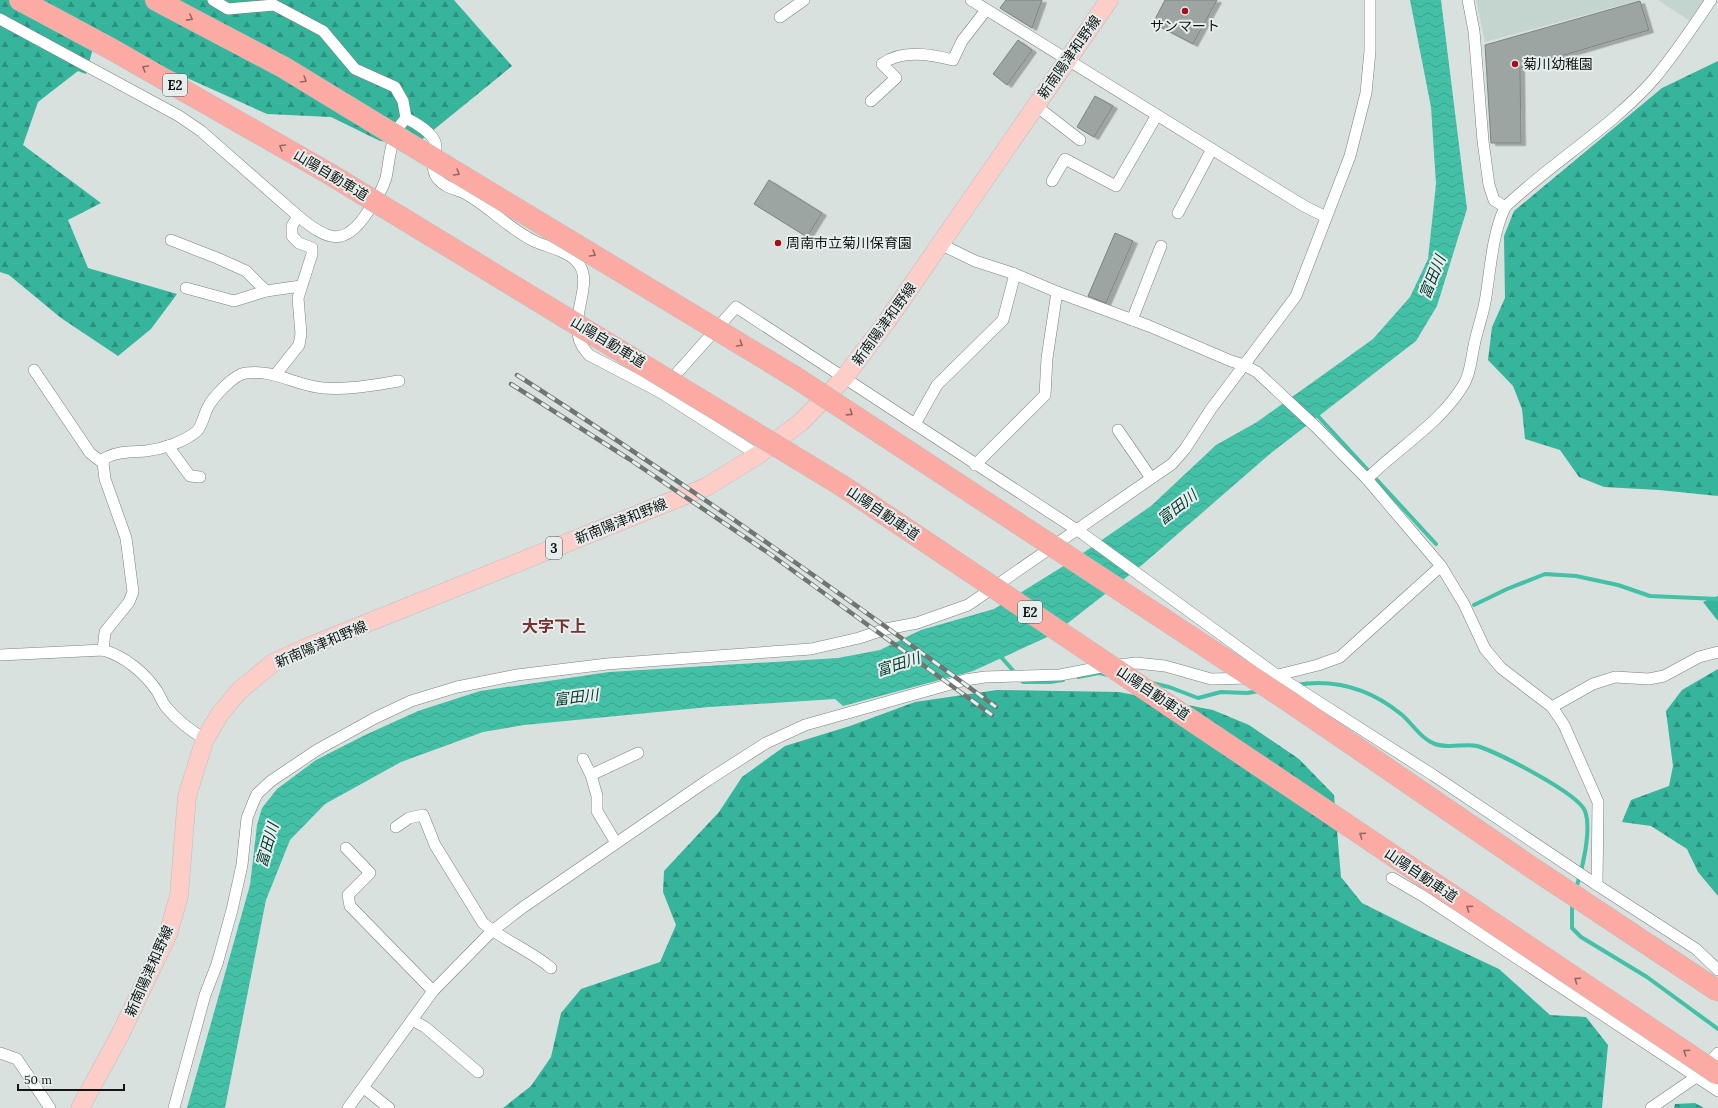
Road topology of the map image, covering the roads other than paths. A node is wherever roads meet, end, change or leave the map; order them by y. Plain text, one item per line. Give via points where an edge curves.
1 (20, 0) edge
2 (156, 0) edge
3 (213, 0) edge
4 (804, 0) edge
5 (971, 0) edge
6 (1109, 0) edge
7 (1370, 0) edge
8 (1468, 0) edge
9 (1711, 0) edge
10 (986, 10) junction
11 (780, 17) dead end
12 (0, 19) edge
13 (1067, 60) junction
14 (871, 101) dead end
15 (1035, 105) junction
16 (1157, 115) junction
17 (406, 118) junction
18 (1080, 140) dead end
19 (1212, 148) junction
20 (1052, 181) dead end
21 (1505, 207) junction
22 (1178, 213) dead end
23 (298, 216) junction
24 (1326, 217) junction
25 (171, 240) dead end
26 (940, 244) junction
27 (1161, 246) dead end
28 (1015, 274) junction
29 (301, 286) junction
30 (186, 288) dead end
31 (266, 291) junction
32 (1056, 292) junction
33 (1132, 320) junction
34 (1244, 365) junction
35 (34, 370) dead end
36 (276, 374) junction
37 (844, 378) junction
38 (399, 381) dead end
39 (660, 392) junction
40 (915, 424) junction
41 (1118, 430) dead end
42 (168, 446) junction
43 (758, 455) junction
44 (103, 463) junction
45 (975, 465) junction
46 (200, 477) dead end
47 (1151, 478) junction
48 (1367, 479) junction
49 (1080, 532) junction
50 (1441, 566) junction
51 (103, 650) junction
52 (1718, 652) edge
53 (0, 655) edge
54 (1278, 676) junction
55 (1552, 707) junction
56 (204, 739) junction
57 (638, 753) dead end
58 (583, 759) dead end
59 (591, 775) junction
60 (396, 827) dead end
61 (616, 843) junction
62 (346, 848) dead end
63 (1392, 878) dead end
64 (1598, 884) junction
65 (492, 931) junction
66 (551, 968) dead end
67 (1718, 970) edge
68 (433, 991) junction
69 (1718, 991) edge
70 (412, 1020) junction
71 (0, 1053) edge
72 (1718, 1053) edge
73 (478, 1072) dead end
74 (1718, 1074) edge
75 (1696, 1077) junction
76 (364, 1088) junction
77 (1718, 1091) edge
78 (50, 1108) edge
79 (80, 1108) edge
80 (174, 1108) edge
81 (348, 1108) edge
82 (389, 1108) edge
83 (1651, 1108) edge

74 -> 1 highway, 山陽自動車道 / E2, bridge via 844,487 328,173
2 -> 69 highway, bridge via 283,67 795,377 1283,698
3 - 17 street via 228,9 274,5 323,32 355,69 395,87 403,101
4 - 11 street
5 - 10 street
6 - 13 main road, 新南陽津和野線 / 3
7 - 24 street via 1370,51 1366,93 1350,156
8 - 21 street via 1474,32 1489,185 1494,200
9 - 21 street via 1654,79 1626,106
10 - 13 street
10 - 14 street via 962,41 953,60 912,54 890,58 882,64 896,78
12 - 23 street via 179,116 201,131
13 - 15 main road, 新南陽津和野線 / 3
13 - 16 street
15 - 18 street
15 - 26 main road, 新南陽津和野線 / 3
16 - 19 street
16 - 20 street via 1116,186 1065,159
17 - 23 street via 397,130 385,179 377,199 359,225 346,236 332,237 315,230
17 - 39 street via 434,139 436,147 433,172 439,181 468,195 535,241 567,253 580,265 584,274 577,333 581,345 589,355
19 - 22 street
19 - 24 street
21 - 48 street via 1497,225 1486,297 1471,368 1465,383 1439,416
23 - 29 street via 292,226 292,236 312,248
24 - 34 street via 1296,296
25 - 31 street via 246,271
26 - 28 street via 975,261
26 - 37 main road, 新南陽津和野線 / 3
27 - 33 street
28 - 32 street
28 - 40 street via 1002,320 937,386
29 - 31 street
29 - 36 street via 298,298 301,334 299,345
30 - 31 street via 234,301
32 - 33 street
32 - 45 street via 1045,395
33 - 34 street
34 - 47 street via 1211,408 1185,449 1172,464
34 - 48 street via 1257,372 1280,392
35 - 44 street via 90,453
36 - 38 street via 322,388 356,388
36 - 42 street via 246,372 234,378 208,407 198,430
37 - 39 street via 736,307
37 - 40 street
37 - 43 main road, 新南陽津和野線 / 3 via 801,422
39 - 43 street
40 - 45 street
41 - 47 street
42 - 44 street via 149,451 116,452 105,458
42 - 46 street via 190,476
43 - 56 main road, 新南陽津和野線 / 3 via 706,487 273,663 240,690
44 - 51 street via 105,479 126,538 133,592 129,602 105,632
45 - 49 street
47 - 49 street
48 - 50 street
49 - 54 street
49 - 80 street via 968,605 917,623 811,649 607,664 517,675 457,687 412,701 317,750 271,781 257,794 247,818 242,865 232,910 217,964 205,995
50 - 54 street via 1340,657
50 - 55 street via 1464,604 1485,648 1501,668
51 - 53 street
51 - 56 street via 117,654 137,669 156,689 166,706
52 - 55 street via 1699,657 1664,676 1649,679 1615,677 1593,684
54 - 61 street via 1211,679 1165,666 1136,663 1060,675 965,680 805,725 766,743
54 - 64 street
55 - 64 street via 1564,725 1598,802
56 - 79 main road, 新南陽津和野線 / 3 via 187,796 178,896 168,934 120,1034
57 - 59 street
58 - 59 street
59 - 61 street via 597,796 597,811
60 - 65 street via 409,818 423,815 435,845 483,923
61 - 65 street
62 - 68 street via 370,874 348,895 350,906
63 - 75 street via 1436,904
64 - 67 street via 1696,949
65 - 66 street
65 - 68 street
68 - 70 street
70 - 73 street via 425,1027
70 - 76 street
71 - 78 street via 17,1059
72 - 75 street
75 - 77 street
75 - 83 street
76 - 81 street
76 - 82 street

